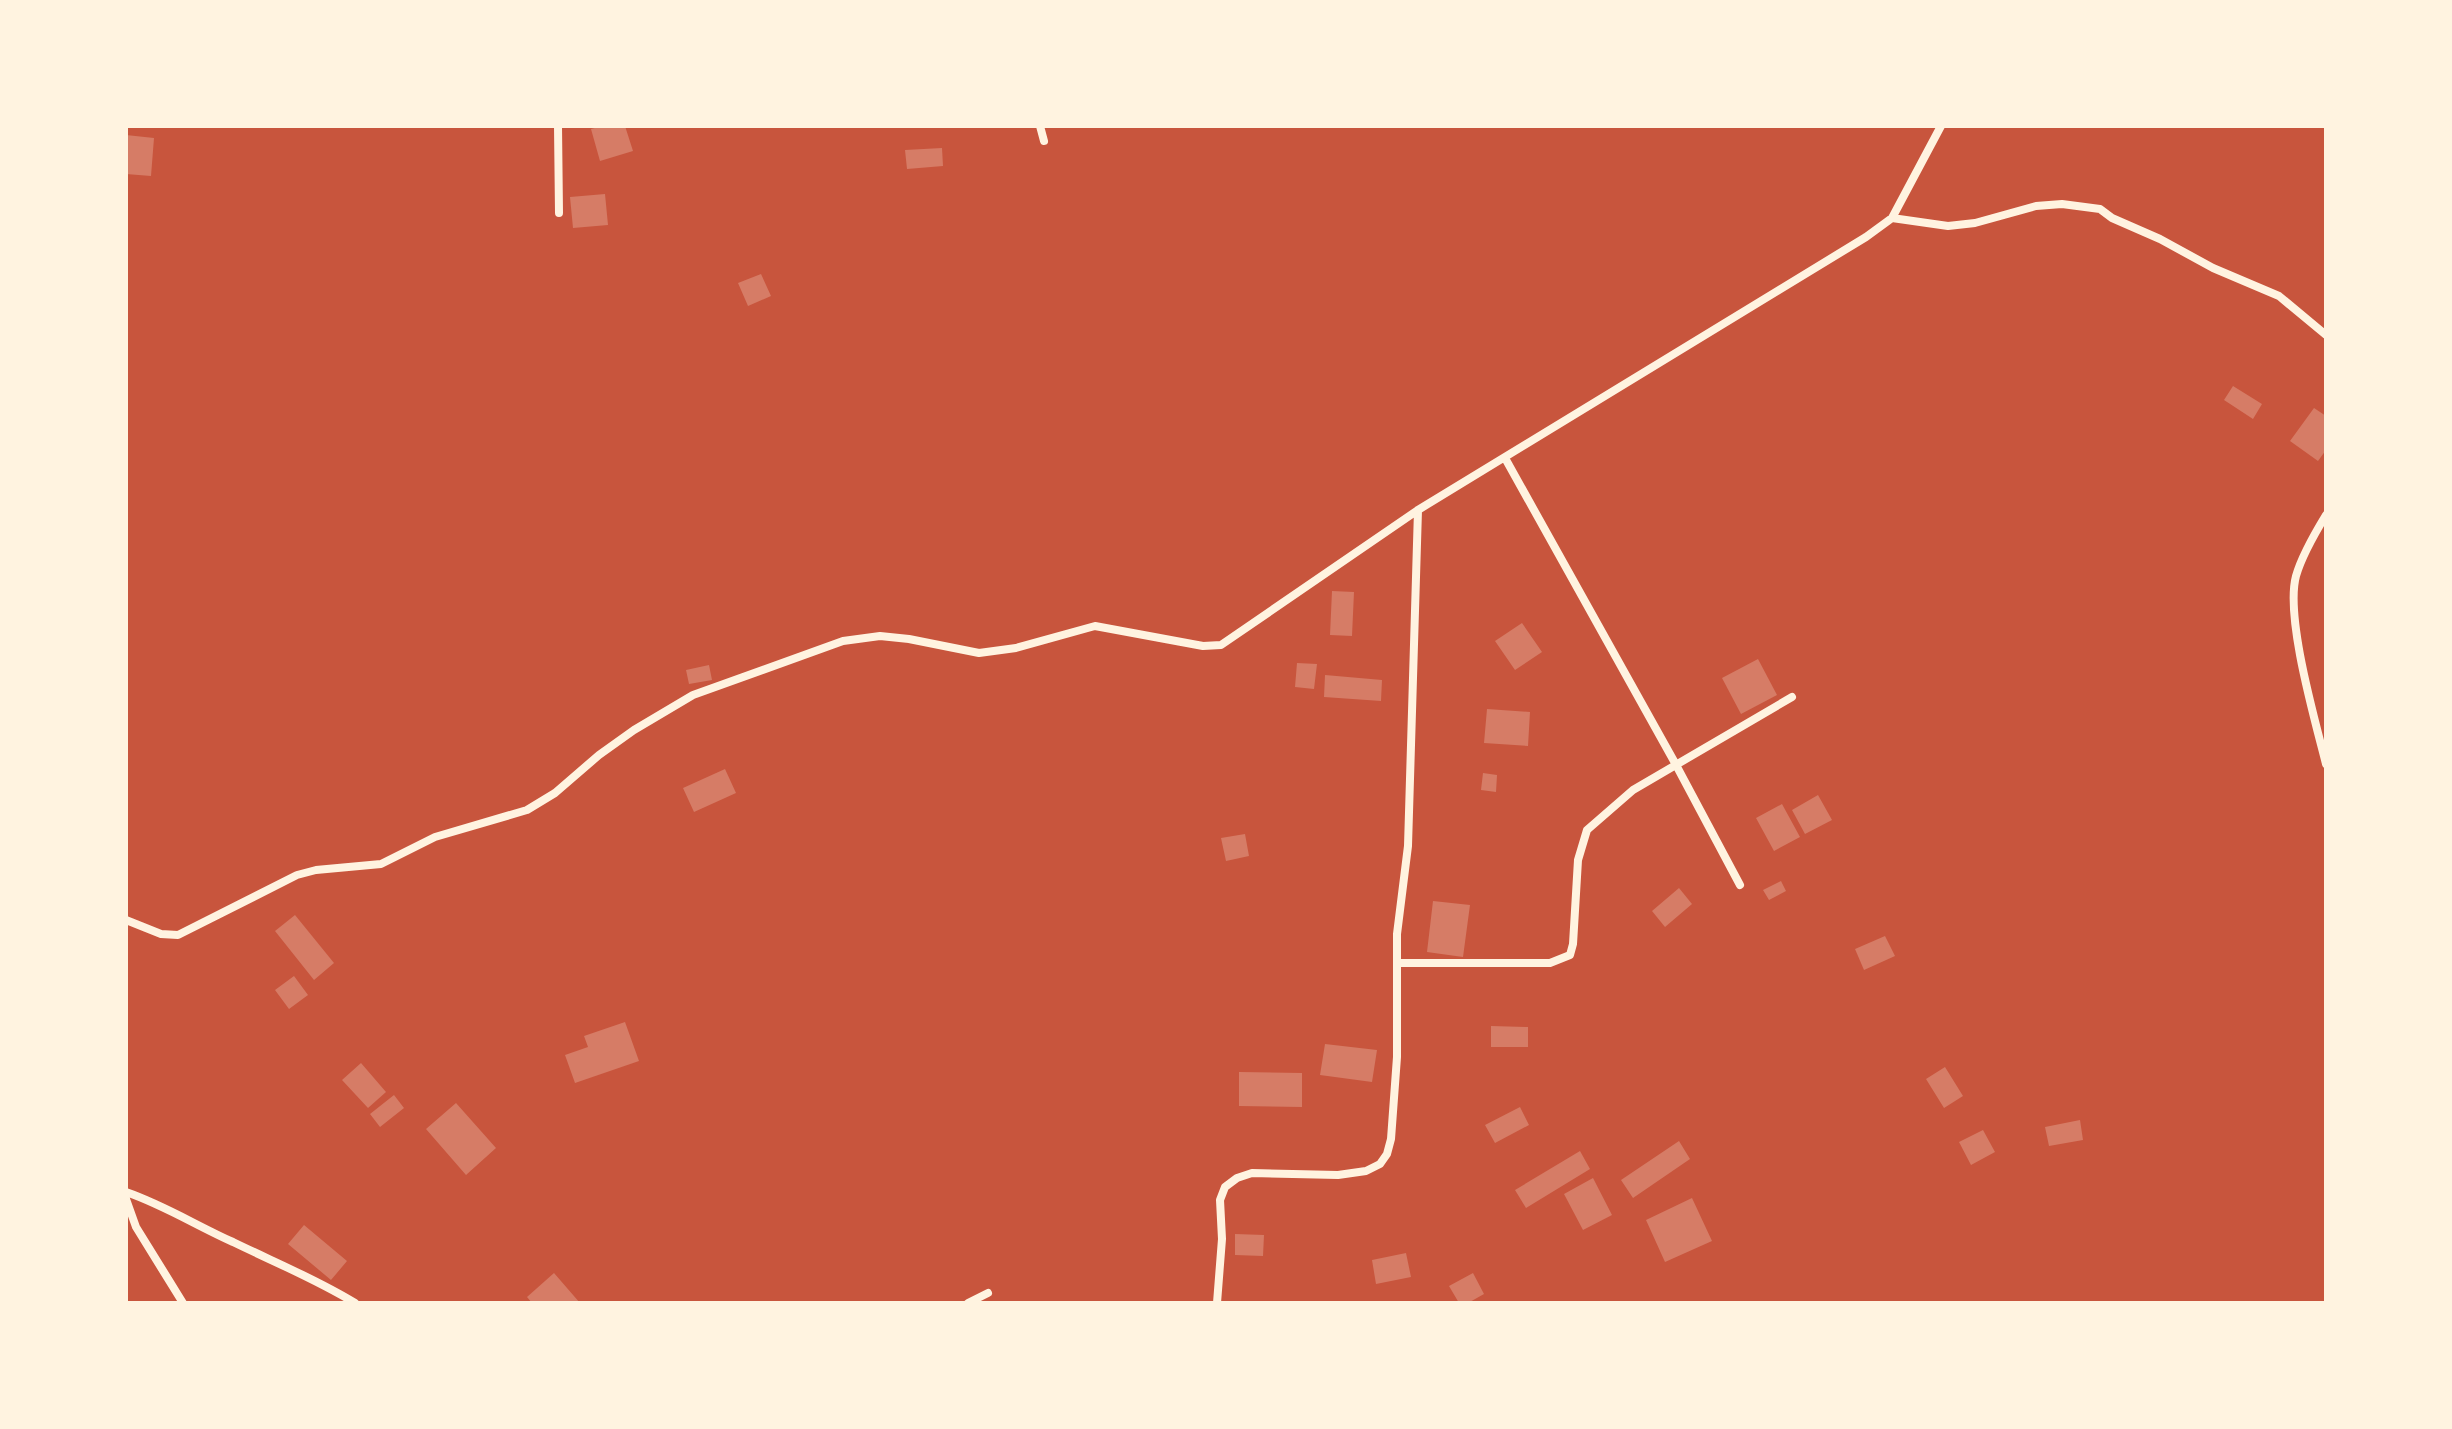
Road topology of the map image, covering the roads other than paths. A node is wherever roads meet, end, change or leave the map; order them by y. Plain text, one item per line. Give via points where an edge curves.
1 (558, 126) edge
2 (1040, 126) edge
3 (1941, 126) edge
4 (1044, 141) dead end
5 (559, 213) dead end
6 (1892, 218) junction
7 (2326, 335) edge
8 (1505, 458) junction
9 (1418, 510) junction
10 (2326, 515) edge
11 (1792, 697) dead end
12 (1675, 763) junction
13 (2326, 764) edge
14 (1740, 885) dead end
15 (126, 920) edge
16 (1398, 963) junction
17 (126, 1192) edge
18 (126, 1199) edge
19 (988, 1293) dead end
20 (183, 1303) edge
21 (355, 1303) edge
22 (968, 1303) edge
23 (1217, 1303) edge

1 - 5 street
2 - 4 street
3 - 6 street
6 - 7 street via 1948,226 2036,206 2100,209 2279,296
6 - 8 street
8 - 9 street
8 - 12 street
9 - 15 street via 1221,645 1095,626 979,653 880,636 843,641 693,695 634,730 527,810 435,837 381,864 297,875 178,935
9 - 16 street via 1408,846
10 - 13 street via 2296,577 2294,610
11 - 12 street
12 - 14 street
12 - 16 street via 1587,830 1578,860 1570,955 1550,963
16 - 23 street via 1397,1057 1387,1154 1366,1171 1252,1173 1225,1187 1220,1200
17 - 21 street
18 - 20 street via 136,1227
19 - 22 street

